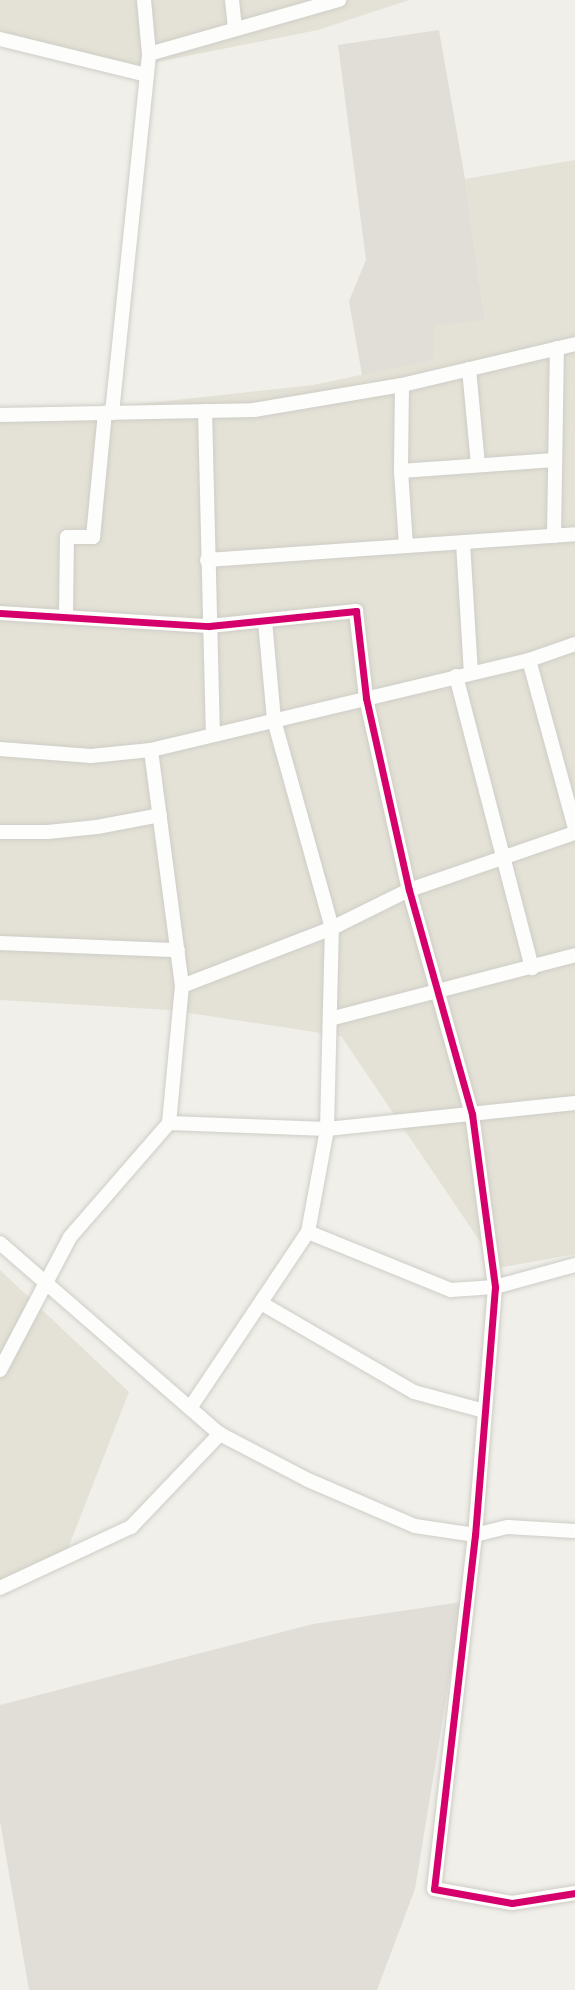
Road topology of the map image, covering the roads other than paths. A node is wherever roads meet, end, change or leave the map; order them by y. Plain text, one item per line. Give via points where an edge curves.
1 (144, 0) edge
2 (232, 0) edge
3 (331, 1) edge
4 (235, 29) junction
5 (0, 39) edge
6 (149, 54) junction
7 (147, 75) junction
8 (575, 344) edge
9 (557, 348) junction
10 (469, 369) junction
11 (402, 385) junction
12 (205, 411) junction
13 (108, 413) junction
14 (0, 415) edge
15 (555, 460) junction
16 (478, 465) junction
17 (401, 471) junction
18 (575, 534) edge
19 (554, 536) junction
20 (463, 543) junction
21 (406, 546) junction
22 (207, 560) junction
23 (0, 612) edge
24 (66, 616) junction
25 (265, 621) junction
26 (209, 626) junction
27 (575, 645) edge
28 (529, 660) junction
29 (471, 672) junction
30 (456, 676) junction
31 (366, 698) junction
32 (274, 720) junction
33 (214, 733) junction
34 (0, 749) edge
35 (151, 750) junction
36 (160, 815) junction
37 (575, 831) edge
38 (0, 832) edge
39 (503, 856) junction
40 (409, 890) junction
41 (332, 928) junction
42 (0, 943) edge
43 (178, 950) junction
44 (575, 955) edge
45 (532, 968) junction
46 (182, 986) junction
47 (437, 992) junction
48 (330, 1019) junction
49 (575, 1103) edge
50 (472, 1114) junction
51 (169, 1122) junction
52 (327, 1129) junction
53 (308, 1232) junction
54 (0, 1243) edge
55 (575, 1265) edge
56 (44, 1281) junction
57 (495, 1287) junction
58 (261, 1303) junction
59 (0, 1370) edge
60 (190, 1408) junction
61 (485, 1411) junction
62 (220, 1434) junction
63 (575, 1531) edge
64 (475, 1535) junction
65 (0, 1588) edge
66 (575, 1893) edge

1 - 6 street
2 - 4 street
3 - 4 street
4 - 6 street
5 - 7 street
6 - 7 street
7 - 13 street
8 - 9 street
9 - 10 street
9 - 15 street
10 - 11 street
10 - 16 street
11 - 12 street via 254,410
11 - 17 street
12 - 13 street
12 - 22 street
13 - 14 street
13 - 24 street via 93,537 67,537
15 - 16 street
15 - 19 street
16 - 17 street
17 - 21 street
18 - 19 street
19 - 20 street
20 - 21 street
20 - 29 street
21 - 22 street
22 - 26 street
23 - 24 street
24 - 26 street
25 - 26 street
25 - 31 street via 356,611
25 - 32 street
26 - 33 street
27 - 28 street
28 - 29 street
28 - 37 street
29 - 30 street
30 - 31 street
30 - 39 street
31 - 32 street
31 - 40 street
32 - 33 street
32 - 41 street
33 - 35 street
34 - 35 street via 91,756
35 - 36 street
36 - 38 street via 72,830
36 - 43 street
37 - 39 street
39 - 40 street
39 - 45 street
40 - 41 street
40 - 47 street
41 - 46 street
41 - 48 street
42 - 43 street
43 - 46 street
44 - 45 street
45 - 47 street
46 - 51 street
47 - 48 street
47 - 50 street
48 - 52 street
49 - 50 street
50 - 52 street
50 - 57 street
51 - 52 street
51 - 56 street via 70,1237
52 - 53 street
53 - 57 street via 451,1290
53 - 58 street
54 - 56 street
55 - 57 street
56 - 59 street
56 - 60 street
57 - 61 street
58 - 60 street
58 - 61 street via 414,1392
60 - 62 street
61 - 64 street
62 - 64 street via 308,1480 415,1526
62 - 65 street via 131,1527
63 - 64 street via 508,1527
64 - 66 street via 433,1889 512,1903

